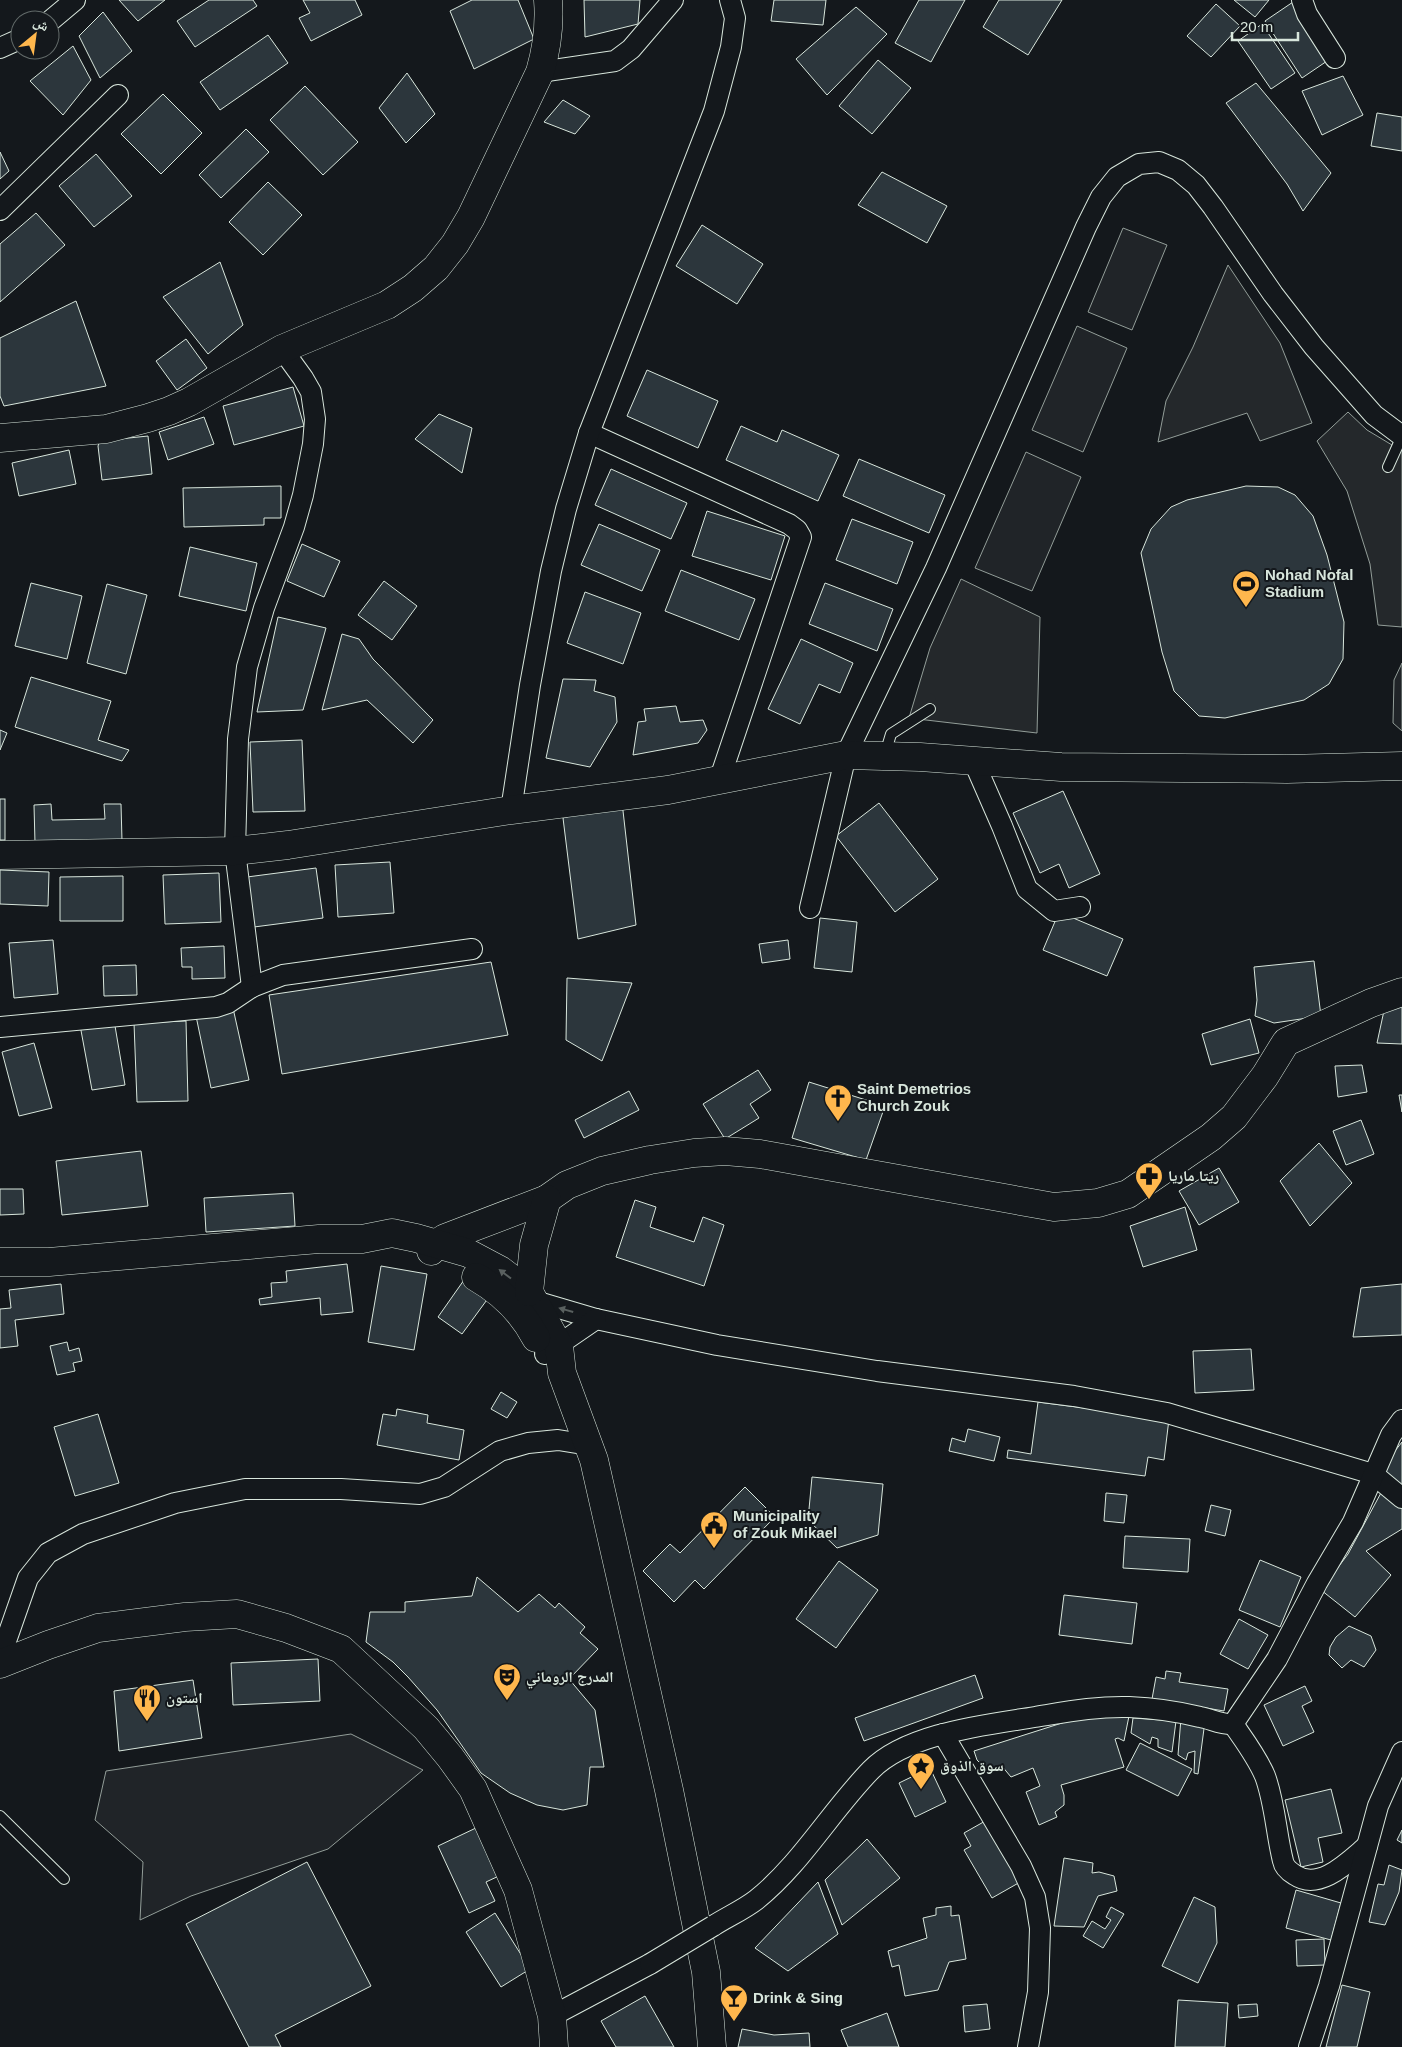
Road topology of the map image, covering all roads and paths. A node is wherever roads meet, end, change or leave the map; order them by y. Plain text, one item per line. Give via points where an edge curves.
1 (75, 0) edge
2 (548, 0) edge
3 (673, 0) edge
4 (730, 0) edge
5 (1302, 0) edge
6 (60, 13) edge
7 (1336, 58) dead end
8 (540, 72) junction
9 (118, 95) dead end
10 (0, 210) edge
11 (282, 349) junction
12 (590, 433) junction
13 (1402, 436) edge
14 (0, 438) edge
15 (1388, 467) dead end
16 (930, 709) dead end
17 (846, 755) junction
18 (885, 755) junction
19 (974, 762) junction
20 (1402, 766) edge
21 (720, 781) junction
22 (511, 810) junction
23 (235, 851) junction
24 (0, 855) edge
25 (1080, 907) dead end
26 (810, 908) dead end
27 (472, 949) dead end
28 (252, 987) junction
29 (1402, 992) edge
30 (0, 1027) edge
31 (557, 1192) junction
32 (421, 1248) junction
33 (0, 1262) edge
34 (532, 1297) junction
35 (596, 1319) junction
36 (556, 1358) junction
37 (1402, 1420) edge
38 (590, 1445) junction
39 (1373, 1474) junction
40 (1402, 1498) edge
41 (0, 1658) edge
42 (0, 1664) edge
43 (1233, 1724) junction
44 (943, 1734) junction
45 (1402, 1752) edge
46 (0, 1816) edge
47 (1367, 1846) junction
48 (64, 1879) dead end
49 (552, 2016) junction
50 (554, 2047) edge
51 (712, 2047) edge
52 (1028, 2047) edge
53 (1310, 2047) edge

1 - 6 street
2 - 8 main road via 550,24
3 - 8 street via 631,49 615,61
4 - 12 street via 734,28 714,111
5 - 7 street via 1307,14
8 - 11 main road via 471,217 436,268 387,305
9 - 10 street
11 - 14 main road via 189,402 148,418 91,431
11 - 23 street via 311,392 315,419 313,444 294,527 264,608 247,667 238,739
12 - 21 street via 788,524 801,537
12 - 22 street via 551,571
13 - 15 lane
13 - 17 street via 1374,415 1314,347 1196,185 1178,170 1159,162 1139,164 1117,177 1101,197 1086,227 936,568
16 - 18 lane via 891,734
17 - 18 main road
17 - 21 main road
17 - 26 street
18 - 19 main road
19 - 20 main road via 1193,769
19 - 25 street via 1027,888 1054,911
21 - 22 main road
22 - 23 main road
23 - 24 main road
23 - 28 street
27 - 28 street via 283,975
28 - 30 street via 228,1003 216,1006
29 - 31 main road via 1286,1042 1234,1117 1128,1194 1098,1203 1054,1207 760,1154 725,1151 650,1160 602,1171
31 - 32 main road via 544,1186 432,1226
31 - 34 main road via 534,1244
32 - 33 main road via 392,1233 362,1239 319,1239 49,1262
34 -> 32 main road via 500,1270 468,1253
32 - 36 main road via 490,1285 518,1309
35 -> 34 street
34 - 36 main road
35 - 36 street
35 - 39 street via 727,1347 877,1371 1074,1396 1168,1414
36 - 38 main road
37 - 39 street via 1391,1435
38 - 41 street via 558,1440 528,1443 500,1451 444,1487 420,1494 340,1489 246,1489 175,1503 83,1534 48,1553 28,1578
38 - 51 main road via 669,1790 706,1972
39 - 40 street
39 - 43 street via 1354,1522 1277,1659
42 - 49 main road via 98,1628 237,1614 341,1649 426,1728 473,1789 518,1890
43 - 44 street via 1170,1710 1091,1708
43 - 47 street via 1254,1754 1264,1776 1283,1863 1290,1871 1300,1878 1322,1878
44 - 49 street, bridge via 906,1747 872,1768 792,1864 755,1901 650,1964
44 - 52 street via 1021,1866 1035,1896 1040,1928 1038,1992
45 - 47 street via 1378,1806
46 - 48 lane
47 - 53 street
49 - 50 main road

